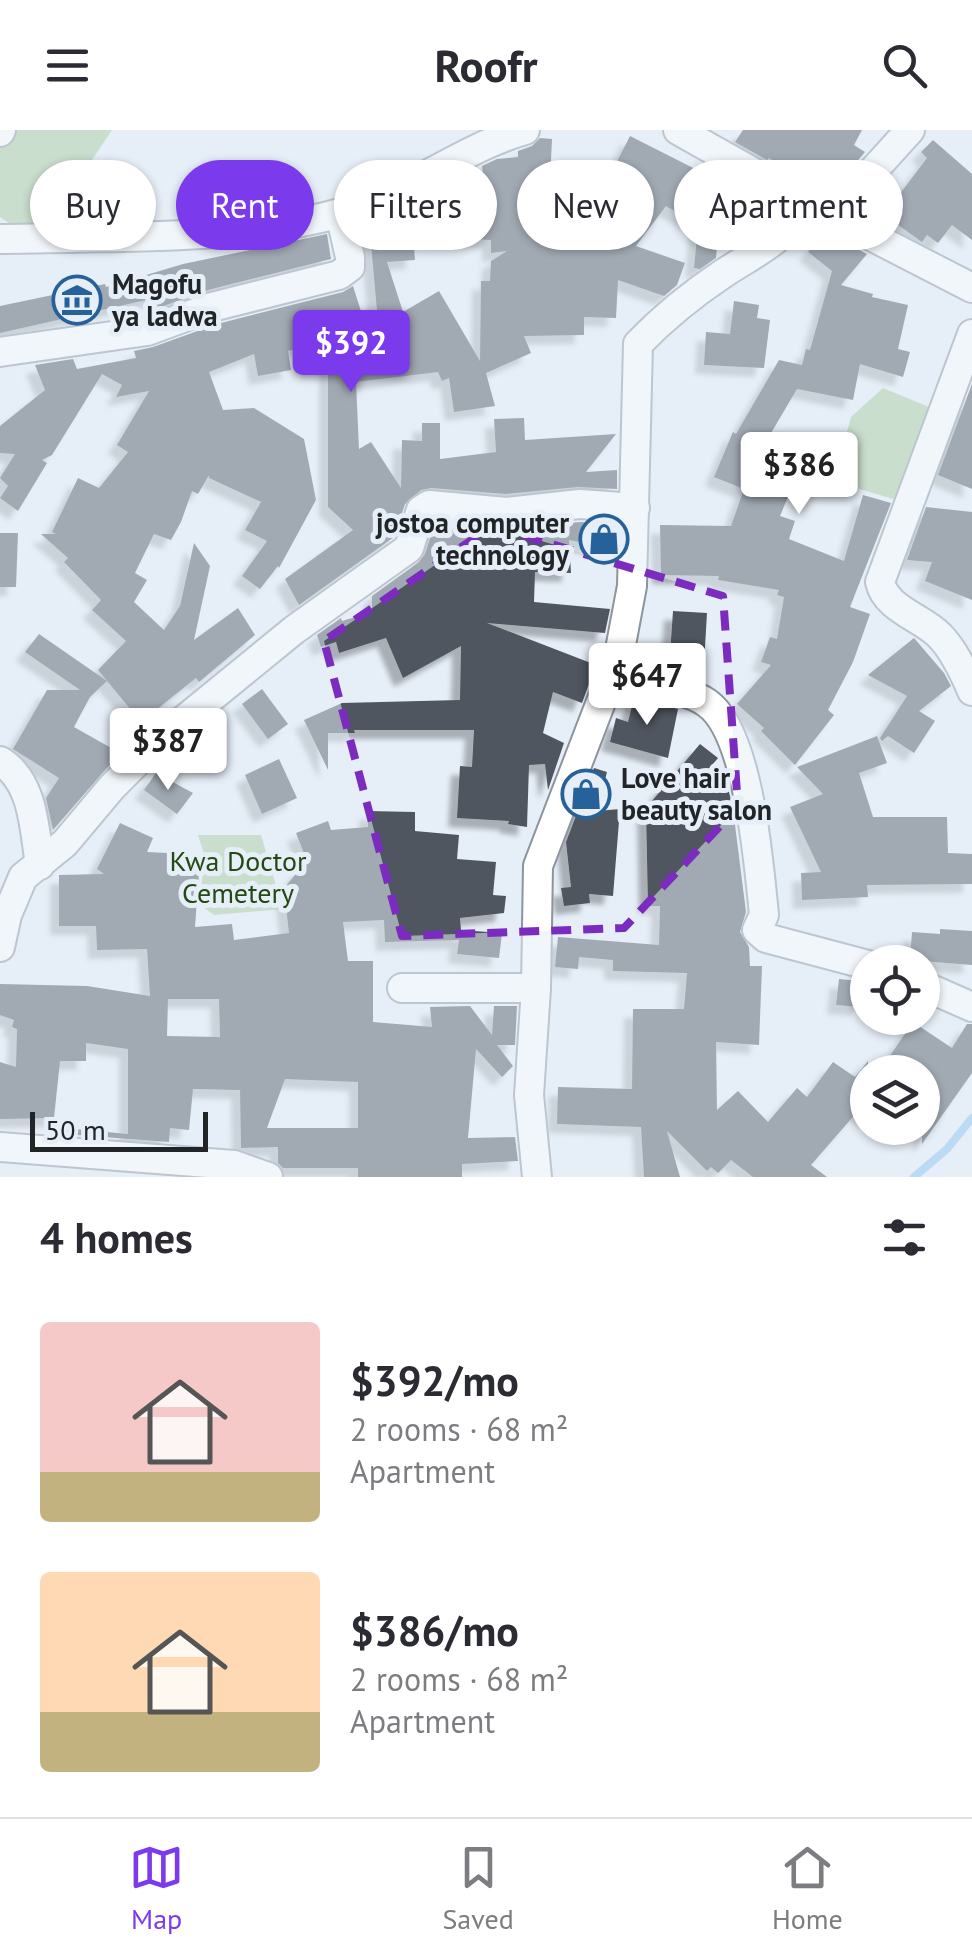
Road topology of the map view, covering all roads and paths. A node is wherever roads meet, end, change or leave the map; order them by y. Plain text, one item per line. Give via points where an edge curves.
1 (525, 130) edge
2 (678, 130) edge
3 (910, 130) edge
4 (453, 160) edge
5 (731, 160) edge
6 (882, 160) edge
7 (334, 214) edge
8 (0, 239) edge
9 (349, 250) edge
10 (763, 250) edge
11 (900, 250) edge
12 (972, 288) edge
13 (972, 334) edge
14 (0, 352) edge
15 (635, 508) junction
16 (611, 674) junction
17 (972, 691) edge
18 (0, 761) edge
19 (40, 865) junction
20 (0, 947) edge
21 (850, 960) edge
22 (402, 988) dead end
23 (536, 988) junction
24 (940, 993) edge
25 (972, 1008) edge
26 (0, 1147) edge
27 (268, 1177) edge
28 (537, 1177) edge

1 - 4 street
2 - 5 street
3 - 6 street
7 - 8 street via 248,230
9 - 14 street via 350,267 340,275 147,331
10 - 15 street via 722,274 638,344
11 - 12 street
13 - 17 street via 880,582 890,600 938,634
15 - 16 street via 632,586
15 - 19 street via 421,510 408,548 158,741
16 - 21 street via 702,699 716,710 750,796 764,915 758,930 766,938
16 - 23 street via 538,866
18 - 19 street via 26,789
19 - 20 street via 15,892
22 - 23 street
23 - 28 street via 529,1095
24 - 25 street
26 - 27 street via 234,1166

